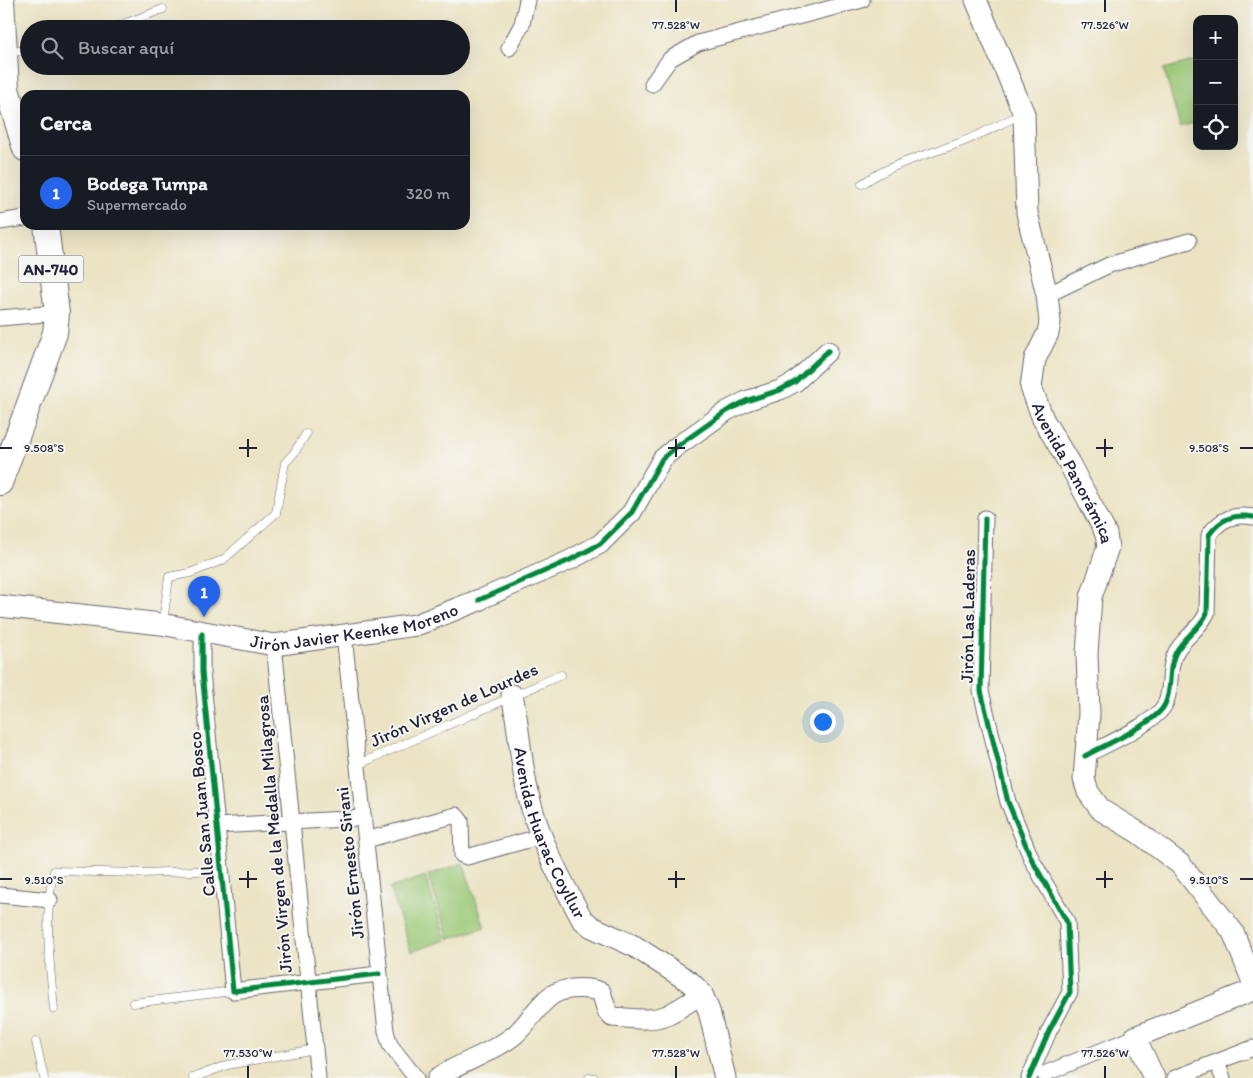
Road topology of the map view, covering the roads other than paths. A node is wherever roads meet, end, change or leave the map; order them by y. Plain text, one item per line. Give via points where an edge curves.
1 (2, 0) edge
2 (527, 0) edge
3 (862, 0) edge
4 (976, 0) edge
5 (163, 9) dead end
6 (134, 20) edge
7 (509, 48) dead end
8 (20, 51) edge
9 (5, 54) junction
10 (652, 84) dead end
11 (1024, 114) junction
12 (20, 132) edge
13 (862, 184) dead end
14 (20, 219) edge
15 (0, 222) edge
16 (43, 230) edge
17 (1189, 241) dead end
18 (1047, 295) junction
19 (57, 314) junction
20 (0, 318) edge
21 (828, 352) dead end
22 (306, 434) dead end
23 (0, 483) edge
24 (1253, 517) edge
25 (985, 518) dead end
26 (479, 600) joint
27 (0, 606) edge
28 (163, 625) junction
29 (202, 634) junction
30 (344, 635) junction
31 (274, 645) junction
32 (561, 674) dead end
33 (512, 695) junction
34 (1085, 756) junction
35 (359, 764) junction
36 (364, 818) junction
37 (292, 822) junction
38 (217, 826) junction
39 (366, 840) junction
40 (542, 841) junction
41 (221, 870) junction
42 (0, 895) edge
43 (50, 900) junction
44 (380, 974) junction
45 (1253, 982) edge
46 (307, 984) junction
47 (1253, 990) edge
48 (233, 991) junction
49 (702, 994) junction
50 (134, 1003) dead end
51 (54, 1009) dead end
52 (1135, 1037) junction
53 (36, 1042) dead end
54 (1253, 1048) edge
55 (315, 1049) junction
56 (1037, 1058) junction
57 (1217, 1063) junction
58 (447, 1075) edge
59 (1045, 1076) edge
60 (44, 1078) edge
61 (193, 1078) edge
62 (318, 1078) edge
63 (416, 1078) edge
64 (589, 1078) edge
65 (594, 1078) edge
66 (725, 1078) edge
67 (1029, 1078) edge
68 (1154, 1078) edge
69 (1175, 1078) edge
70 (1223, 1078) edge

1 - 9 main road
2 - 7 street via 522,24
3 - 10 street via 698,43 670,59
4 - 11 main road, Avenida Panorámica
5 - 6 lane
8 - 9 lane
9 - 12 main road via 7,89
11 - 13 lane via 965,141 884,171
11 - 18 main road, Avenida Panorámica via 1027,213
14 - 15 street
16 - 19 main road, AN-740
17 - 18 street via 1109,265
18 - 34 main road, Avenida Panorámica via 1048,333 1035,359 1030,388 1043,419 1070,463 1102,527 1108,547 1091,597
19 - 20 street
19 - 23 main road, AN-740 via 55,333
21 - 26 street, Jirón Javier Keenke Moreno via 795,382 726,411 676,447 662,459 632,512 600,544
22 - 28 lane via 285,463 276,513 222,560 190,573 169,577
24 - 34 street via 1225,518 1210,534 1207,614 1176,652 1169,691 1160,713
25 - 56 street, Jirón Las Laderas via 981,691 1008,802 1032,860 1067,922 1070,992
26 - 30 main road, Jirón Javier Keenke Moreno via 420,624
27 - 28 main road, Jirón Javier Keenke Moreno
28 - 29 main road, Jirón Javier Keenke Moreno
29 - 31 main road, Jirón Javier Keenke Moreno
29 - 38 street, Calle San Juan Bosco via 202,672
30 - 31 main road, Jirón Javier Keenke Moreno
30 - 35 street, Jirón Ernesto Sirani
31 - 37 street, Jirón Virgen de la Medalla Milagrosa
32 - 33 lane, Jirón Virgen de Lourdes
33 - 35 lane, Jirón Virgen de Lourdes
33 - 40 main road, Avenida Huarac Coyllur via 526,788
34 - 45 main road, Avenida Panorámica via 1084,779 1088,792 1101,810 1180,864 1233,932
35 - 36 street, Jirón Ernesto Sirani
36 - 37 street
36 - 39 street, Jirón Ernesto Sirani
37 - 38 street
37 - 46 street, Jirón Virgen de la Medalla Milagrosa
38 - 41 street, Calle San Juan Bosco
39 - 40 street via 456,815 461,821 462,855 467,857 535,838
39 - 44 street, Jirón Ernesto Sirani
40 - 49 main road, Avenida Huarac Coyllur via 582,919 634,946 690,982
41 - 43 lane via 142,873 55,870
41 - 48 street, Calle San Juan Bosco
42 - 43 street
43 - 51 lane via 49,955
44 - 46 street
44 - 63 street, Jirón Ernesto Sirani via 390,1045
46 - 48 street
46 - 55 street, Jirón Virgen de la Medalla Milagrosa
47 - 52 main road
48 - 50 lane
49 - 58 street via 667,1015 635,1018 612,1016 601,992 593,989 563,991 552,995 507,1041
49 - 66 main road
52 - 59 street
52 - 68 main road
53 - 60 lane
54 - 57 street
55 - 61 lane via 227,1065
55 - 62 street, Jirón Virgen de la Medalla Milagrosa
56 - 59 street
56 - 67 street, Jirón Las Laderas
57 - 69 street
57 - 70 street
64 - 65 lane

